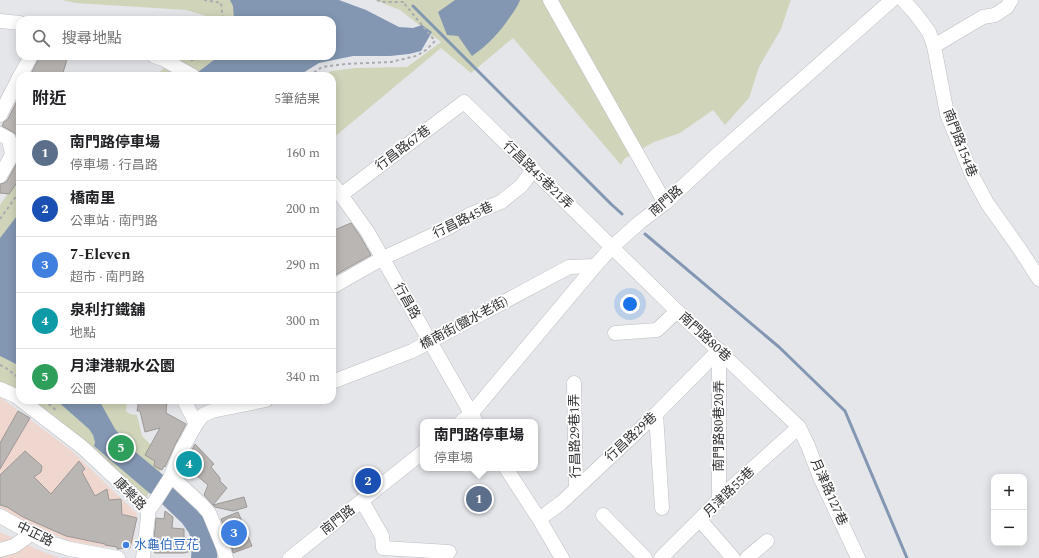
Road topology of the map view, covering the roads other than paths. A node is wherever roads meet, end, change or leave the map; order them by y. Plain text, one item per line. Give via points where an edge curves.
1 (550, 0) edge
2 (892, 0) edge
3 (903, 0) edge
4 (1011, 0) edge
5 (0, 21) edge
6 (16, 23) edge
7 (934, 46) junction
8 (29, 60) edge
9 (163, 60) edge
10 (22, 72) edge
11 (185, 72) edge
12 (16, 84) edge
13 (464, 102) joint
14 (0, 114) edge
15 (0, 134) edge
16 (533, 170) junction
17 (0, 176) edge
18 (336, 188) edge
19 (341, 194) junction
20 (665, 203) junction
21 (612, 247) junction
22 (383, 258) junction
23 (595, 266) junction
24 (1039, 279) edge
25 (336, 285) edge
26 (677, 311) junction
27 (615, 333) dead end
28 (430, 341) junction
29 (719, 350) junction
30 (336, 380) edge
31 (574, 383) dead end
32 (0, 389) edge
33 (16, 396) edge
34 (26, 404) edge
35 (186, 404) edge
36 (246, 404) edge
37 (656, 414) junction
38 (469, 419) edge
39 (196, 424) junction
40 (799, 427) junction
41 (420, 454) edge
42 (508, 471) edge
43 (170, 477) junction
44 (576, 489) junction
45 (362, 501) junction
46 (719, 501) junction
47 (152, 505) junction
48 (662, 508) dead end
49 (603, 515) dead end
50 (0, 516) edge
51 (539, 519) junction
52 (700, 520) junction
53 (31, 534) junction
54 (767, 541) dead end
55 (0, 550) edge
56 (449, 552) dead end
57 (118, 558) edge
58 (143, 558) edge
59 (226, 558) edge
60 (290, 558) edge
61 (562, 558) edge
62 (645, 558) edge
63 (661, 558) edge
64 (733, 558) edge
65 (747, 558) edge
66 (858, 558) edge

1 - 20 street
2 - 20 street, 南門路
3 - 7 street, 南門路154巷 via 929,32
4 - 7 street via 1008,7 995,15 983,17
5 - 6 street
7 - 24 street, 南門路154巷 via 947,114 972,175 987,203
8 - 10 street
9 - 11 street
12 - 14 street
13 - 16 street, 行昌路45巷21弄
13 - 19 street, 行昌路67巷
15 - 17 street via 9,139 12,155
16 - 21 street, 行昌路45巷21弄
16 - 22 street, 行昌路45巷 via 521,186 501,202
18 - 19 street, 行昌路
19 - 22 street, 行昌路
20 - 21 street, 南門路
21 - 23 street, 南門路
21 - 26 street, 南門路80巷
22 - 25 street, 行昌路45巷
22 - 28 street, 行昌路
23 - 28 street, 橋南街(鹽水老街) via 569,267
23 - 38 street, 南門路
26 - 27 street via 658,330
26 - 29 street, 南門路80巷
28 - 30 street, 橋南街(鹽水老街) via 412,351
28 - 38 street, 行昌路
29 - 37 street, 行昌路29巷
29 - 40 street, 南門路80巷
29 - 46 street, 南門路80巷20弄
31 - 44 street, 行昌路29巷1弄
32 - 33 street, 康樂路
34 - 47 street, 康樂路 via 82,448 144,505
35 - 39 street
36 - 39 street via 212,411 203,415
37 - 44 street, 行昌路29巷
37 - 48 street
39 - 43 street
40 - 46 street, 月津路55巷
40 - 66 street, 月津路127巷
41 - 45 street, 南門路
42 - 51 street
43 - 47 street
43 - 59 street via 209,514
44 - 51 street, 行昌路29巷
45 - 56 street via 382,536 383,548
45 - 60 street, 南門路
46 - 52 street, 月津路55巷
47 - 58 street, 康樂路
49 - 62 street
50 - 53 street, 中正路
51 - 61 street
52 - 63 street, 月津路55巷
52 - 64 street
53 - 55 street via 14,546
53 - 57 street, 中正路 via 70,549
54 - 65 street

